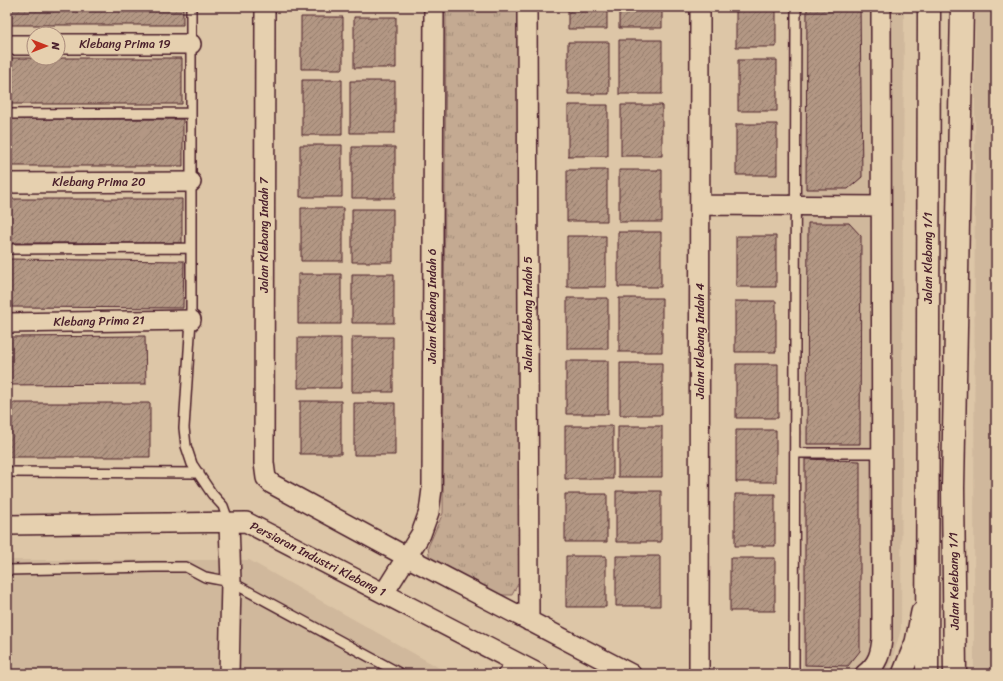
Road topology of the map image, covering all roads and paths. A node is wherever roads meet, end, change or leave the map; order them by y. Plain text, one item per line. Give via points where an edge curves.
1 (192, 7) edge
2 (265, 7) edge
3 (434, 7) edge
4 (527, 7) edge
5 (700, 7) edge
6 (796, 7) edge
7 (881, 7) edge
8 (929, 7) edge
9 (962, 7) edge
10 (66, 44) edge
11 (192, 44) junction
12 (7, 45) edge
13 (26, 45) edge
14 (192, 113) junction
15 (7, 114) edge
16 (192, 182) junction
17 (7, 183) edge
18 (700, 205) junction
19 (796, 205) junction
20 (881, 206) junction
21 (191, 248) junction
22 (7, 249) edge
23 (191, 320) junction
24 (7, 323) edge
25 (795, 453) junction
26 (882, 453) junction
27 (7, 472) edge
28 (199, 473) junction
29 (928, 508) junction
30 (229, 523) junction
31 (7, 525) edge
32 (407, 557) junction
33 (7, 570) edge
34 (230, 582) junction
35 (384, 593) junction
36 (529, 621) junction
37 (507, 667) edge
38 (229, 674) edge
39 (401, 674) edge
40 (539, 674) edge
41 (631, 674) edge
42 (699, 674) edge
43 (794, 674) edge
44 (865, 674) edge
45 (902, 674) edge
46 (927, 674) edge
47 (955, 674) edge

1 - 11 lane
2 - 32 street, Jalan Klebang Indah 7 via 265,474 269,482
3 - 32 street, Jalan Klebang Indah 6 via 432,489 429,512 421,534
4 - 36 street, Jalan Klebang Indah 5
5 - 18 street, Jalan Klebang Indah 4
6 - 19 lane
7 - 20 street
8 - 29 street, Jalan Klebang 1/1
9 - 47 street, Jalan Kelebang 1/1 via 953,488
10 - 11 street, Klebang Prima 19
11 - 14 lane
12 - 13 street
14 - 15 lane
14 - 16 lane
16 - 17 street, Klebang Prima 20
16 - 21 lane
18 - 19 street
18 - 42 street, Jalan Klebang Indah 4
19 - 20 street
19 - 25 lane
20 - 26 street
21 - 22 lane
21 - 23 lane
23 - 24 street, Klebang Prima 21
23 - 28 lane via 184,428 186,446 192,464
25 - 26 lane
25 - 43 lane
26 - 44 street via 881,652 871,670
27 - 28 lane
28 - 30 lane via 223,506
29 - 45 street via 922,558 921,613 916,642
29 - 46 street
30 - 31 street, Persiaran Industri Klebang 1
30 - 34 street
30 - 35 street, Persiaran Industri Klebang 1 via 250,523
32 - 35 street, Jalan Klebang Indah 6
32 - 36 street, Jalan Klebang Indah 7
33 - 34 lane via 186,567 205,577
34 - 38 street
34 - 39 lane
35 - 37 street, Persiaran Industri Klebang 1
36 - 41 street, Jalan Klebang Indah 7
37 - 40 street, Persiaran Industri Klebang 1

